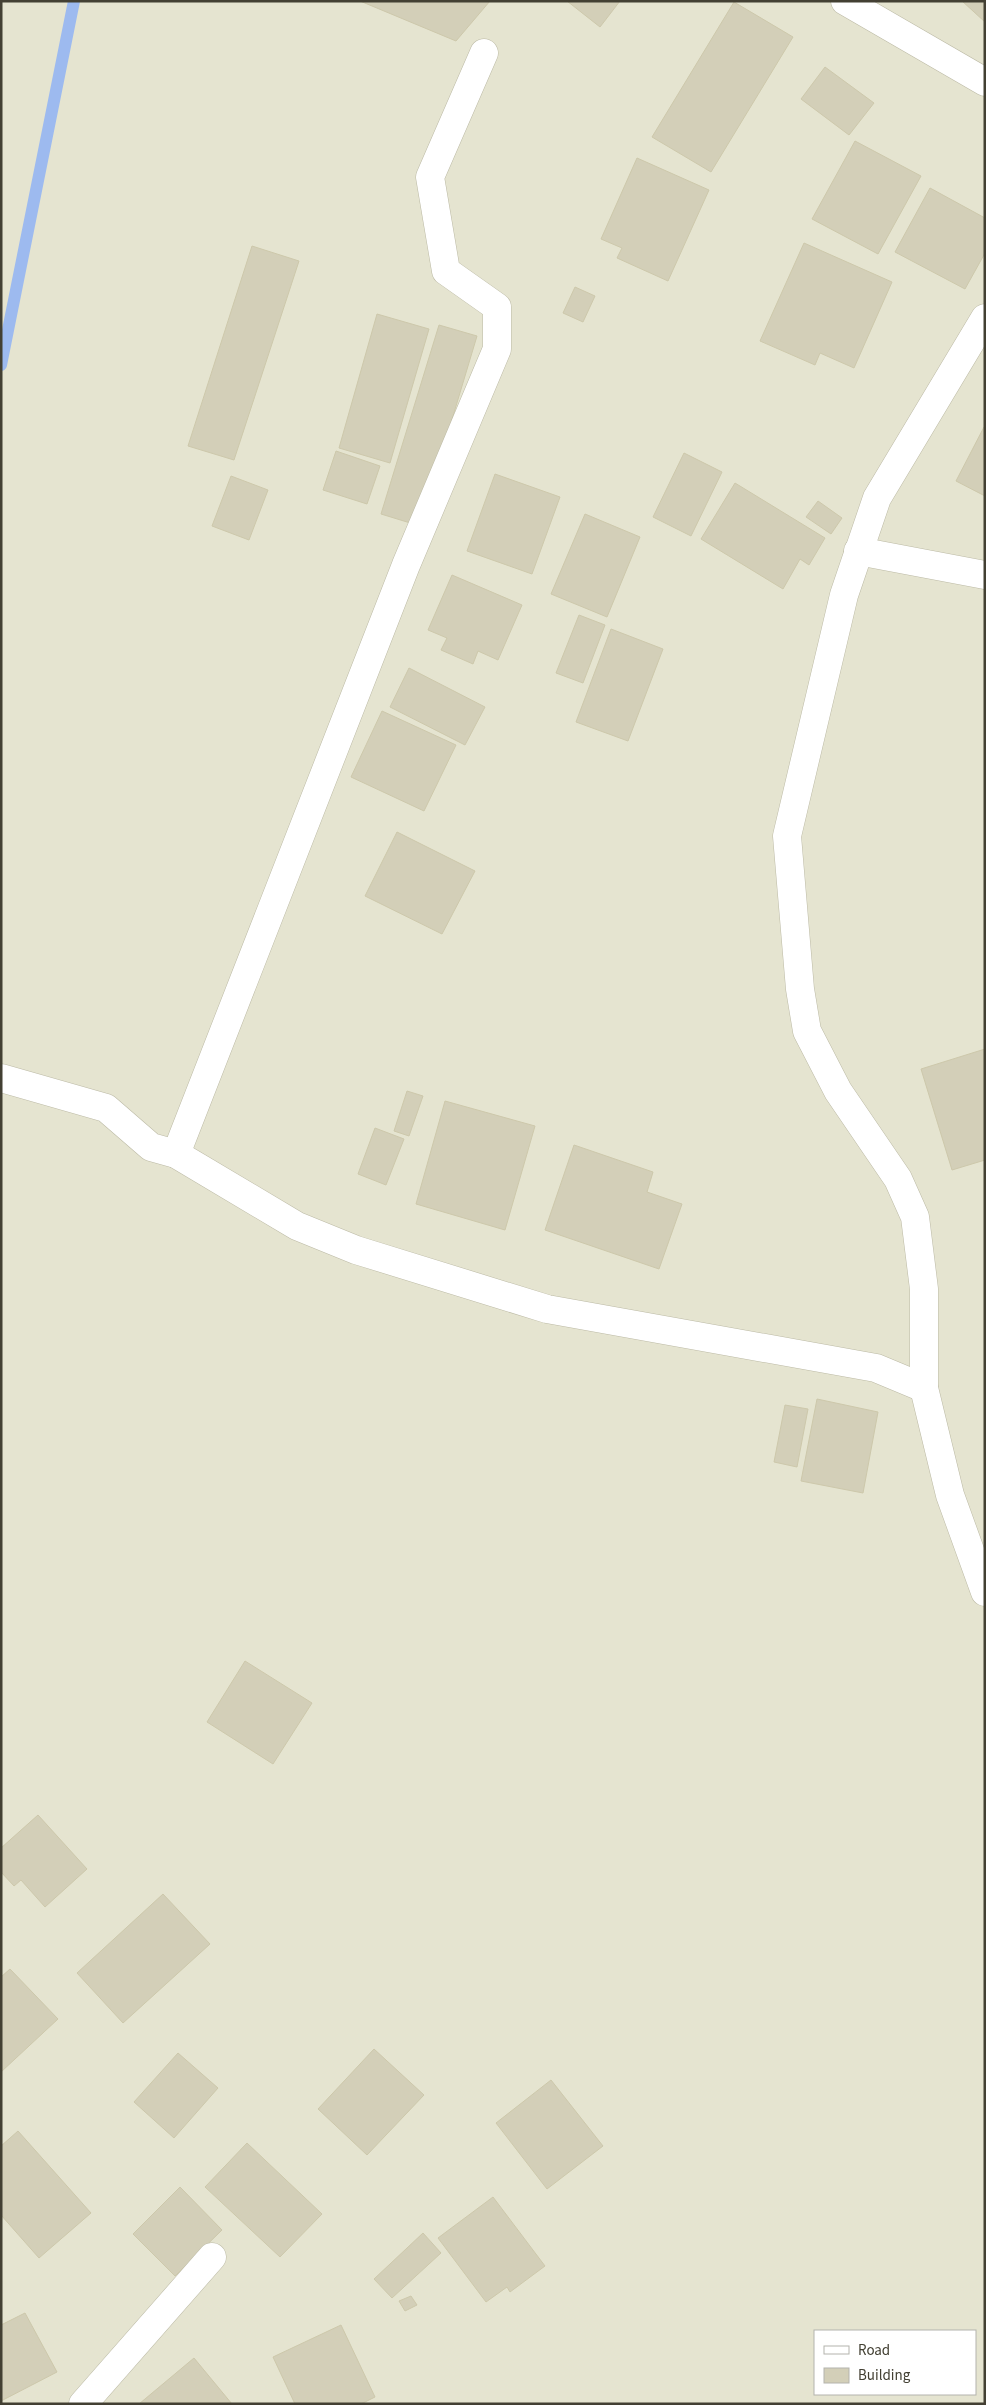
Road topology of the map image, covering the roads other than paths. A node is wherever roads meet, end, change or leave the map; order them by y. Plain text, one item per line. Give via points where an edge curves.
1 (845, 1) edge
2 (484, 54) dead end
3 (985, 82) edge
4 (985, 318) edge
5 (858, 551) junction
6 (985, 575) edge
7 (1, 1078) edge
8 (176, 1154) junction
9 (924, 1388) junction
10 (985, 1592) edge
11 (212, 2257) dead end
12 (83, 2404) edge

1 - 3 street
2 - 8 street via 430,177 446,271 497,307 497,349 406,565
4 - 5 street via 877,498
5 - 6 street
5 - 9 street via 844,595 787,836 793,913 807,1031 838,1091 898,1179 915,1217 924,1289
7 - 8 street via 106,1108 151,1147
8 - 9 street via 296,1226 356,1250 547,1309 876,1368
9 - 10 street via 950,1495
11 - 12 street

